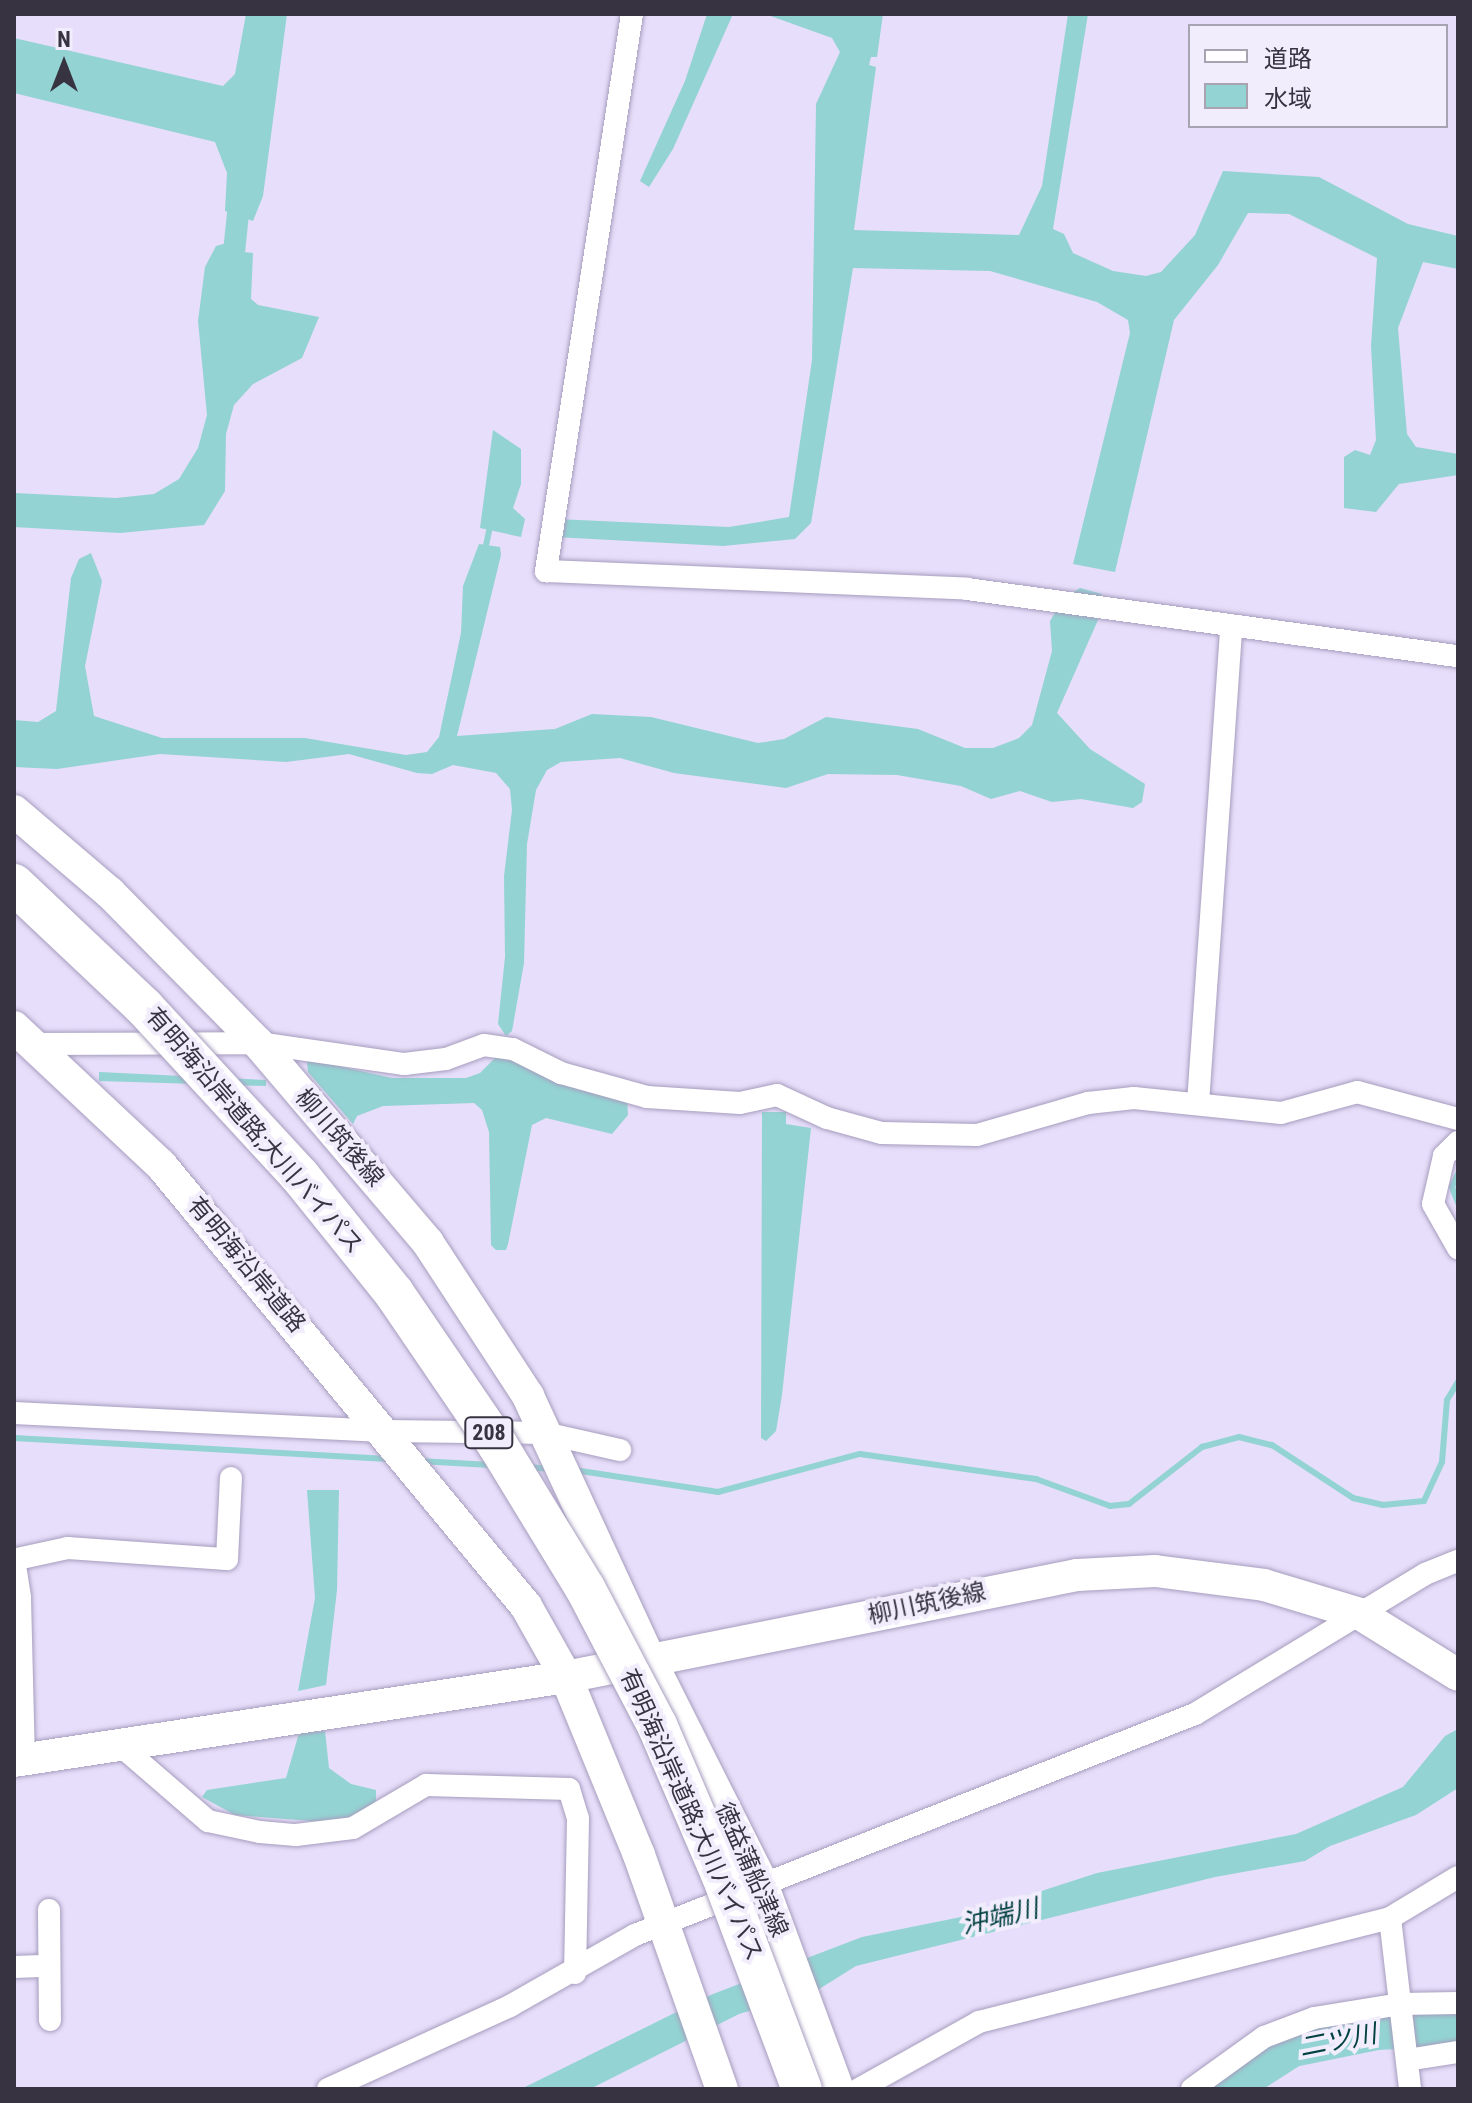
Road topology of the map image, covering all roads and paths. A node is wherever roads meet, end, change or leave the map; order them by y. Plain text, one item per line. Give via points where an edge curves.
1 (632, 14) edge
2 (1231, 626) junction
3 (1458, 656) edge
4 (14, 811) edge
5 (14, 884) edge
6 (14, 900) edge
7 (20, 1039) edge
8 (258, 1043) junction
9 (1198, 1103) junction
10 (1458, 1119) edge
11 (1458, 1142) edge
12 (1458, 1248) edge
13 (14, 1413) edge
14 (383, 1431) junction
15 (550, 1442) junction
16 (620, 1450) dead end
17 (231, 1478) dead end
18 (15, 1559) edge
19 (1458, 1561) edge
20 (1373, 1620) junction
21 (649, 1658) junction
22 (1458, 1675) edge
23 (566, 1677) junction
24 (121, 1746) junction
25 (19, 1761) edge
26 (1458, 1877) edge
27 (765, 1891) junction
28 (49, 1910) dead end
29 (1390, 1918) junction
30 (664, 1929) junction
31 (49, 1966) junction
32 (14, 1967) edge
33 (575, 1973) junction
34 (1458, 2003) edge
35 (1400, 2004) junction
36 (50, 2020) dead end
37 (1458, 2052) edge
38 (1407, 2060) junction
39 (833, 2085) edge
40 (328, 2089) edge
41 (722, 2089) edge
42 (789, 2089) edge
43 (1192, 2089) edge
44 (1410, 2089) edge

1 - 2 street via 546,571 967,589
2 - 3 street
2 - 9 street
4 - 8 main road, 柳川筑後線 via 110,893
5 - 39 highway, 有明海沿岸道路;大川バイパス / 208, bridge via 144,1007 300,1176 394,1293 497,1444 585,1588 657,1725 721,1874
6 - 42 highway, 有明海沿岸道路;大川バイパス / 208 via 137,1012 290,1184 384,1300 486,1449 577,1595 645,1730 711,1877
7 - 8 street
7 - 14 main road, 有明海沿岸道路 via 161,1165
8 - 9 street via 404,1064 446,1059 484,1045 498,1047 561,1073 647,1097 740,1103 777,1095 827,1118 882,1133 977,1135 1088,1103
8 - 15 main road, 柳川筑後線 via 428,1243 528,1396
9 - 10 street via 1281,1113 1357,1092
11 - 12 street via 1444,1156 1433,1204
13 - 14 street
14 - 15 street
14 - 23 main road, 有明海沿岸道路 via 526,1606
15 - 16 street
15 - 21 main road, 柳川筑後線
17 - 18 street via 227,1559 68,1548
18 - 25 street
19 - 20 street
20 - 21 main road, 柳川筑後線 via 1208,1574 1093,1574
20 - 22 main road, 柳川筑後線
20 - 27 street via 1195,1714
21 - 23 main road, 柳川筑後線
21 - 27 main road, 徳益蒲船津線
23 - 24 main road, 柳川筑後線
23 - 30 main road
24 - 25 main road, 柳川筑後線
24 - 33 street via 208,1821 260,1832 296,1835 353,1828 426,1785 569,1789 578,1819
26 - 29 street
27 - 30 street
27 - 39 main road, 徳益蒲船津線
28 - 31 street
29 - 35 street
29 - 39 street via 979,2022
30 - 33 street
30 - 41 main road
31 - 32 street
31 - 36 street
33 - 40 street
34 - 35 street
35 - 38 street
35 - 43 street via 1314,2018 1264,2037
37 - 38 street
38 - 44 street

